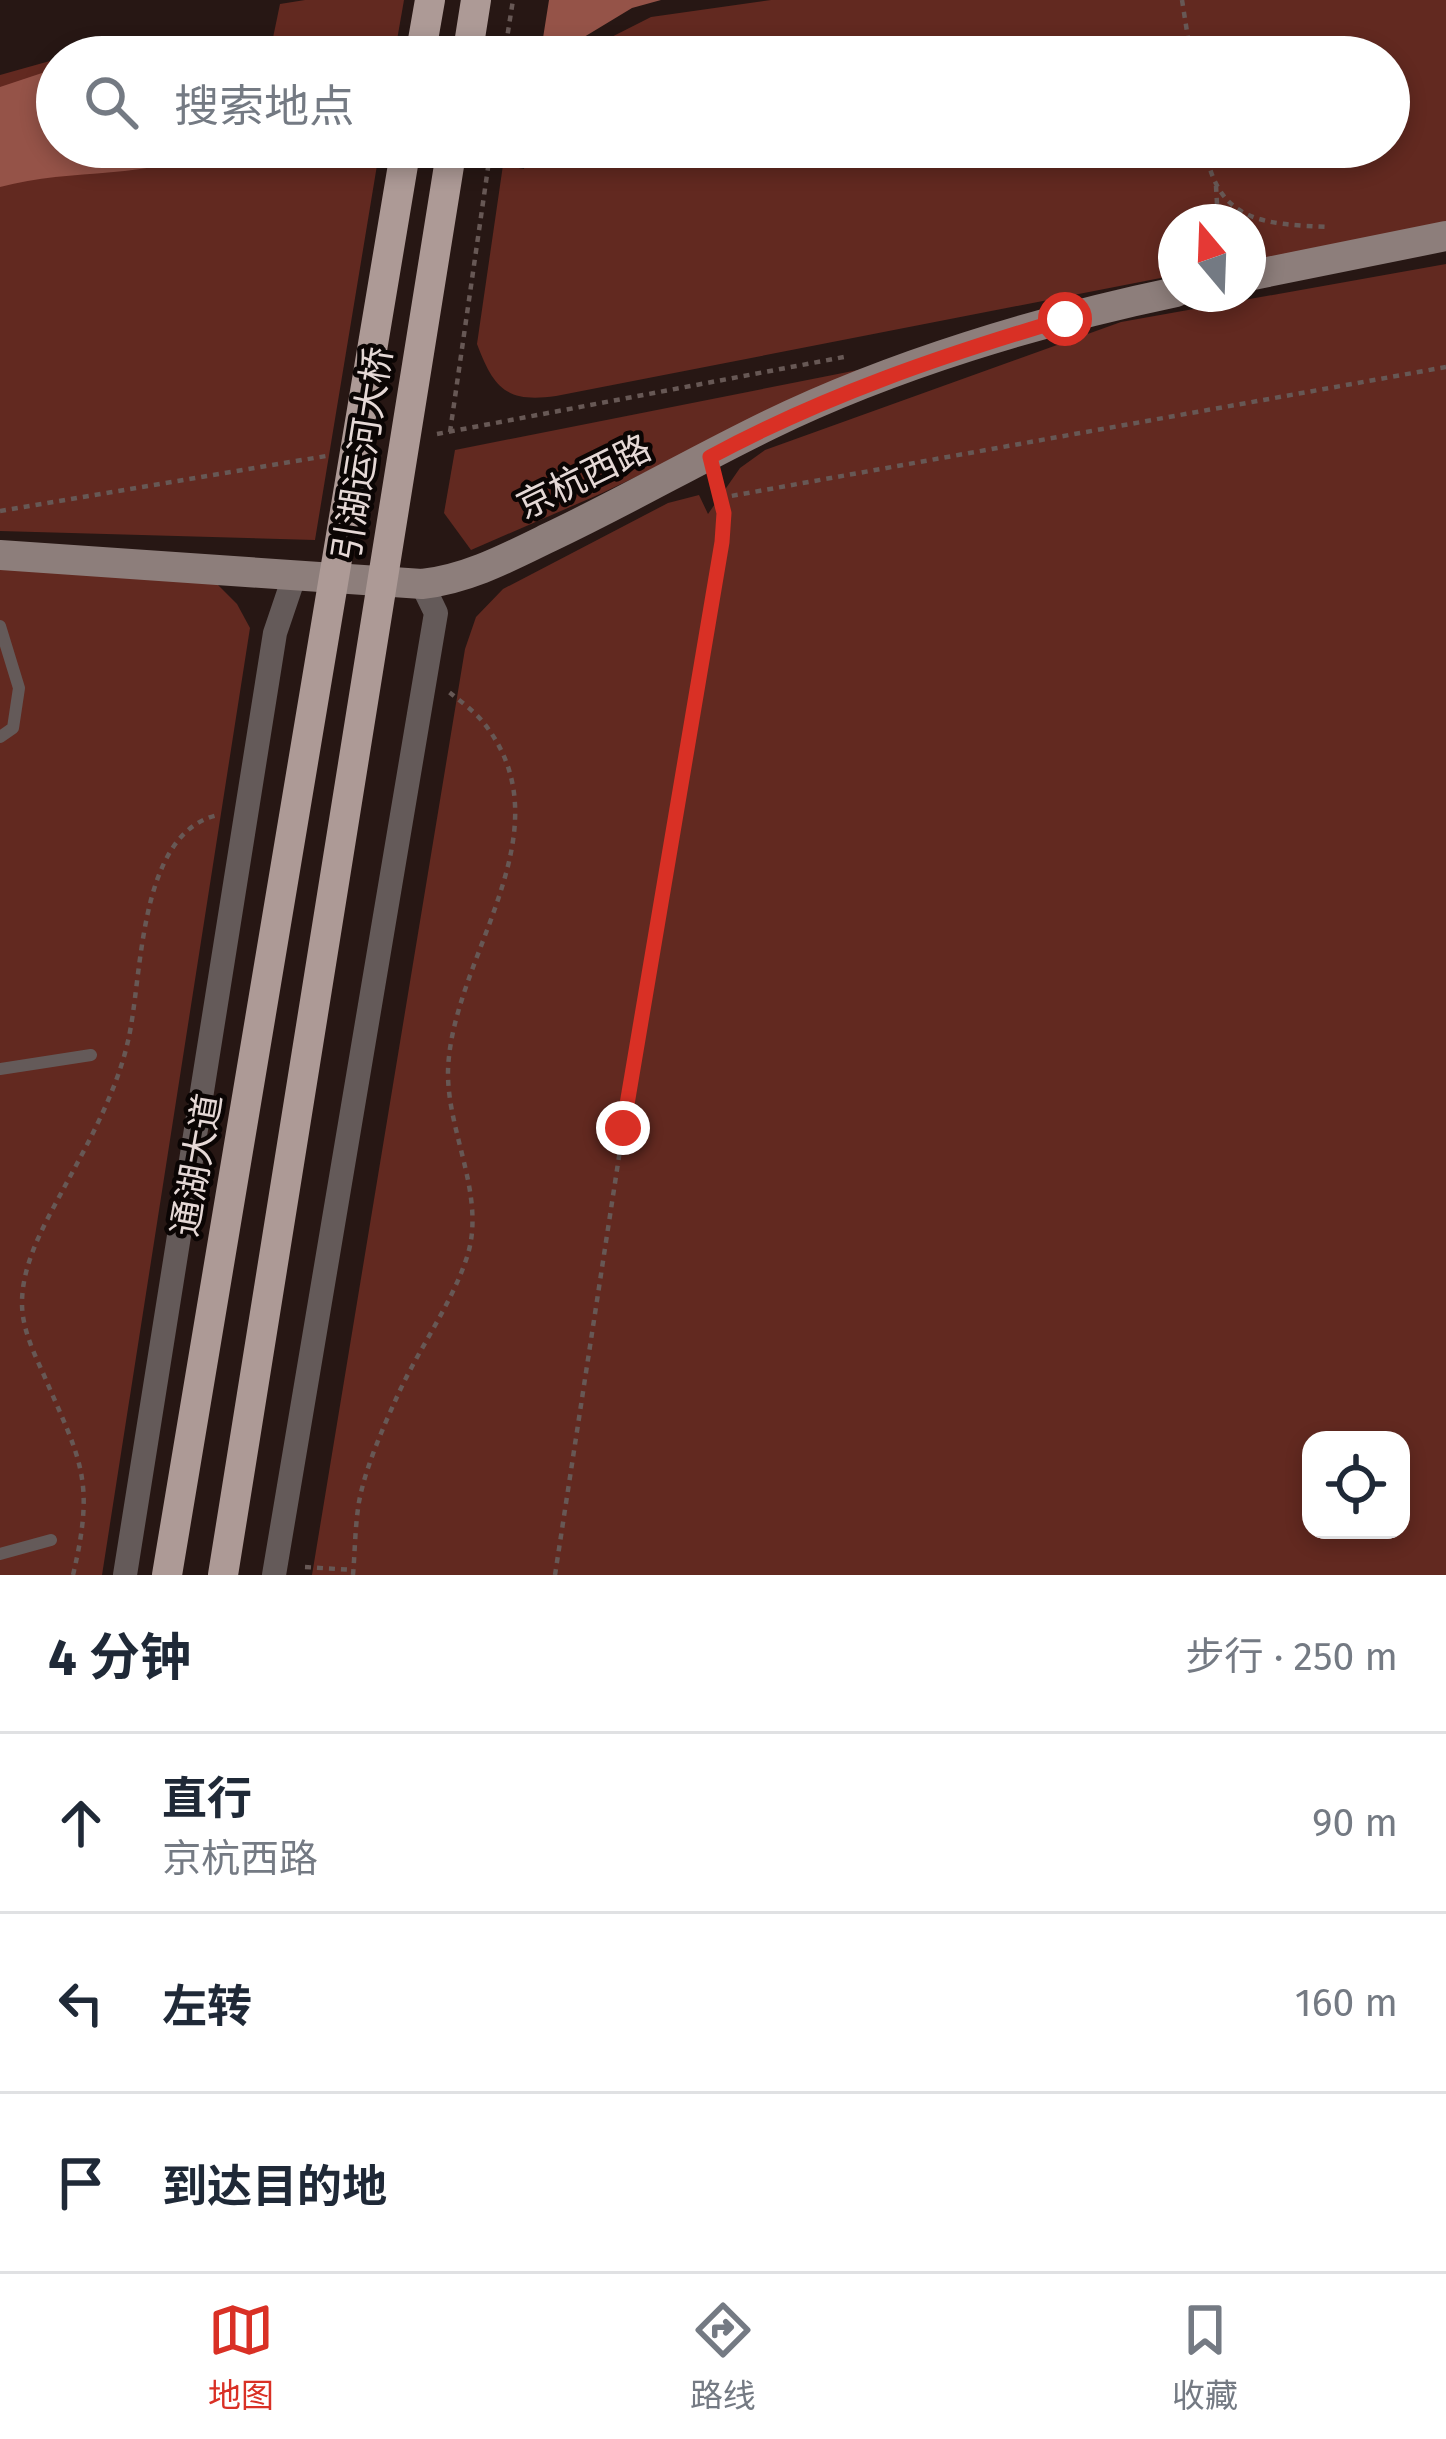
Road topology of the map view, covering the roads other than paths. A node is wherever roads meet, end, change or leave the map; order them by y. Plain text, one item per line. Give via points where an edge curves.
1 (430, 0) edge
2 (476, 0) edge
3 (424, 36) edge
4 (470, 36) edge
5 (403, 168) edge
6 (449, 168) edge
7 (1446, 236) edge
8 (1266, 272) edge
9 (1158, 297) edge
10 (0, 555) edge
11 (296, 574) junction
12 (422, 584) junction
13 (0, 626) edge
14 (0, 737) edge
15 (304, 768) joint
16 (91, 1055) dead end
17 (0, 1070) edge
18 (51, 1540) dead end
19 (0, 1554) edge
20 (281, 1570) edge
21 (125, 1575) edge
22 (167, 1575) edge
23 (223, 1575) edge

1 - 3 main road
2 - 4 main road
5 - 15 main road, 引湖运河大桥
6 - 23 main road, 引湖运河大桥
7 - 8 main road
9 - 12 main road, 京杭西路 via 848,391 490,565
10 - 11 main road, 京杭西路
11 - 12 main road, 京杭西路
11 - 21 street via 275,633
12 - 20 street via 436,613
13 - 14 lane via 19,688 13,728
15 - 22 main road, 通湖大道
16 - 17 lane
18 - 19 lane

